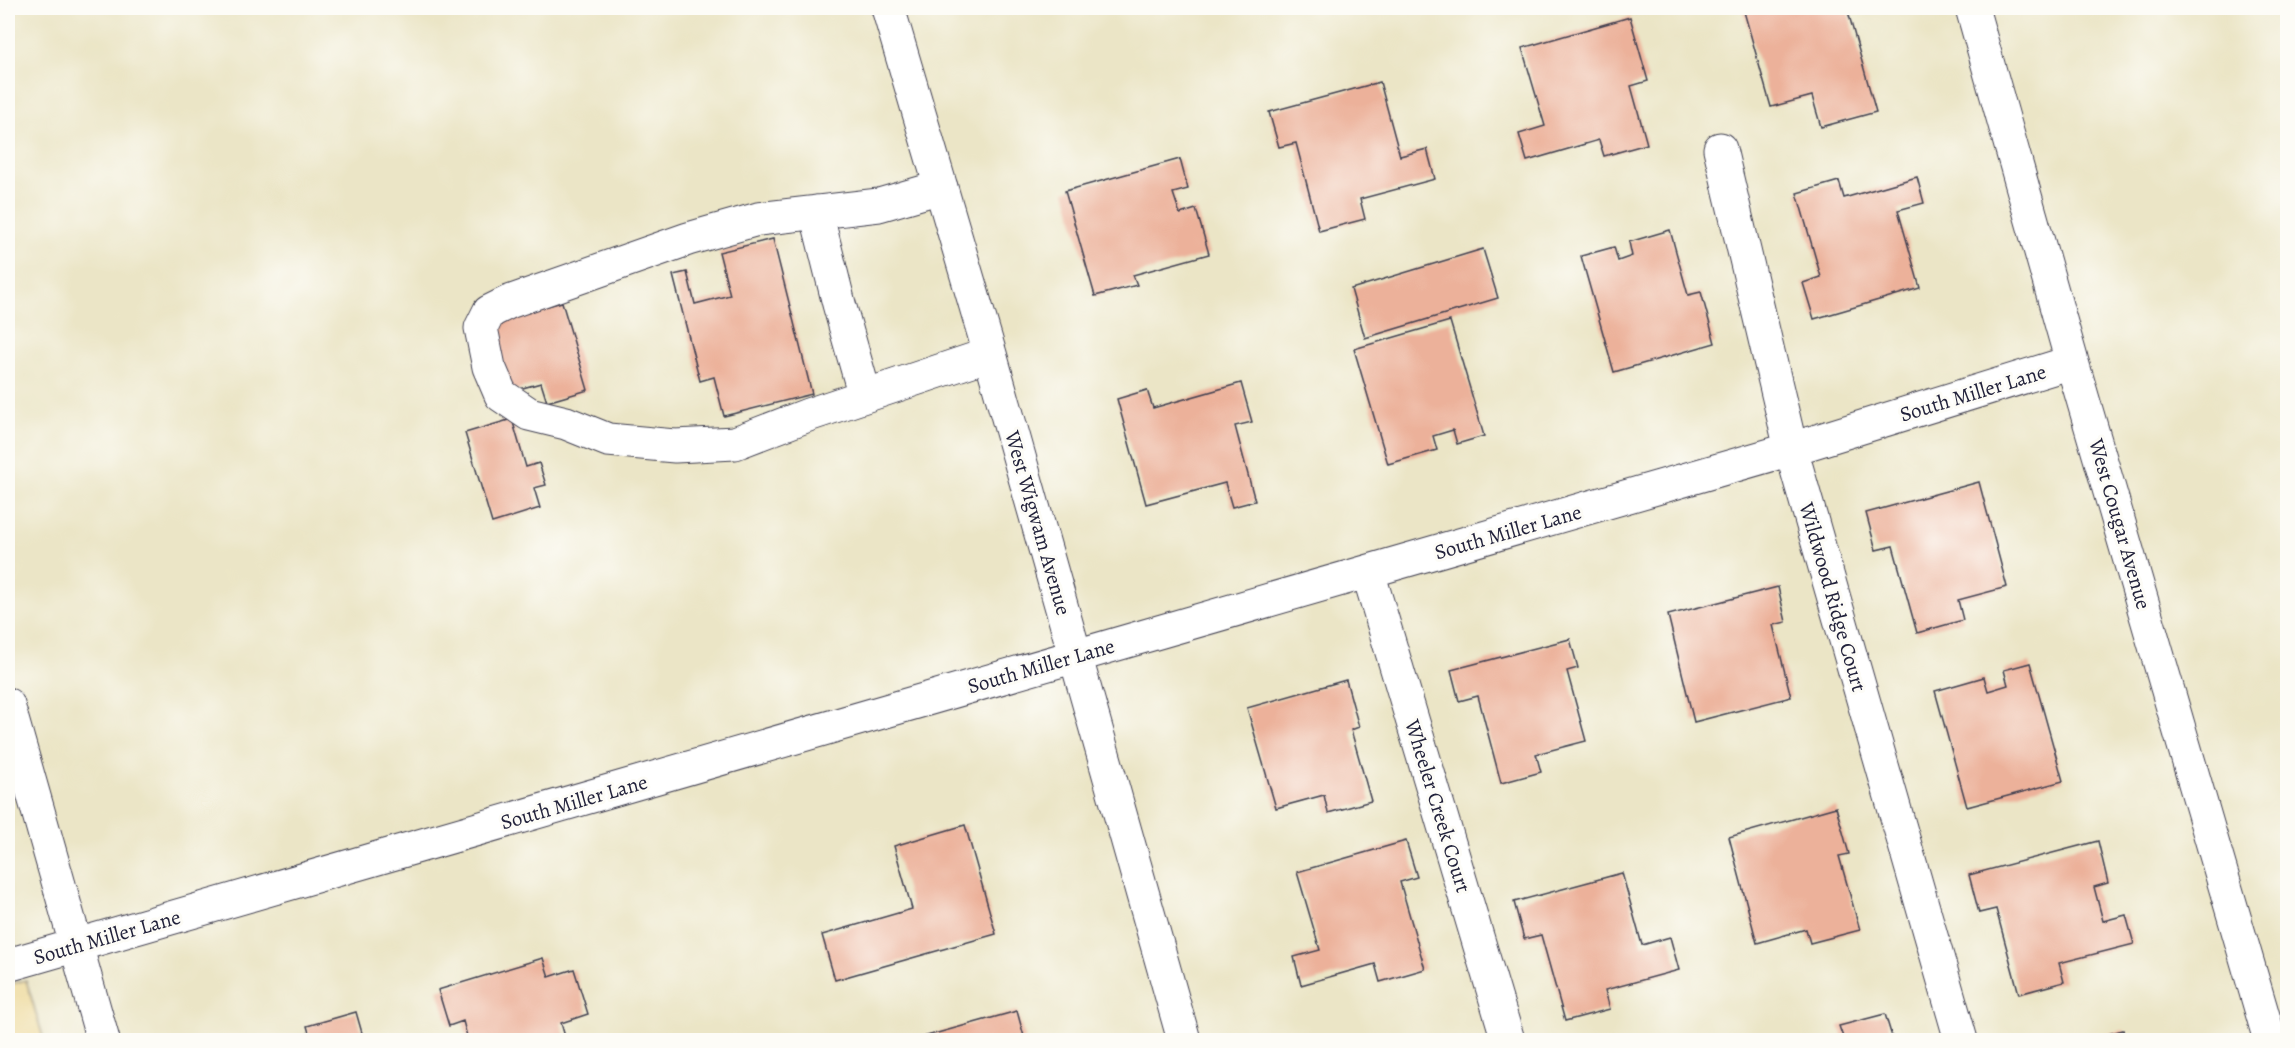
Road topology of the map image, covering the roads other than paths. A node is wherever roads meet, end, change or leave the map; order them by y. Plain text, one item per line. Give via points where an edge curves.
1 (888, 8) edge
2 (1972, 8) edge
3 (1720, 149) dead end
4 (941, 187) junction
5 (816, 212) junction
6 (990, 354) junction
7 (2072, 362) junction
8 (865, 396) junction
9 (1791, 450) junction
10 (1368, 572) junction
11 (1076, 656) junction
12 (8, 705) edge
13 (76, 946) junction
14 (8, 965) edge
15 (103, 1041) edge
16 (1185, 1041) edge
17 (1508, 1041) edge
18 (1961, 1041) edge
19 (2270, 1041) edge

1 - 4 street, West Wigwam Avenue
2 - 7 street, West Cougar Avenue
3 - 9 street, Wildwood Ridge Court
4 - 5 street via 879,205
4 - 6 street, West Wigwam Avenue
5 - 8 street
5 - 8 street via 758,219 688,239 499,307 489,312 480,328 489,367 501,395 529,414 566,423 608,440 675,446 735,442
6 - 8 street
6 - 11 street, West Wigwam Avenue
7 - 9 street, South Miller Lane
7 - 19 street, West Cougar Avenue
9 - 10 street, South Miller Lane
9 - 18 street, Wildwood Ridge Court
10 - 11 street, South Miller Lane
10 - 17 street, Wheeler Creek Court
11 - 13 street, South Miller Lane
11 - 16 street, West Wigwam Avenue
12 - 13 street
13 - 14 street, South Miller Lane
13 - 15 street

